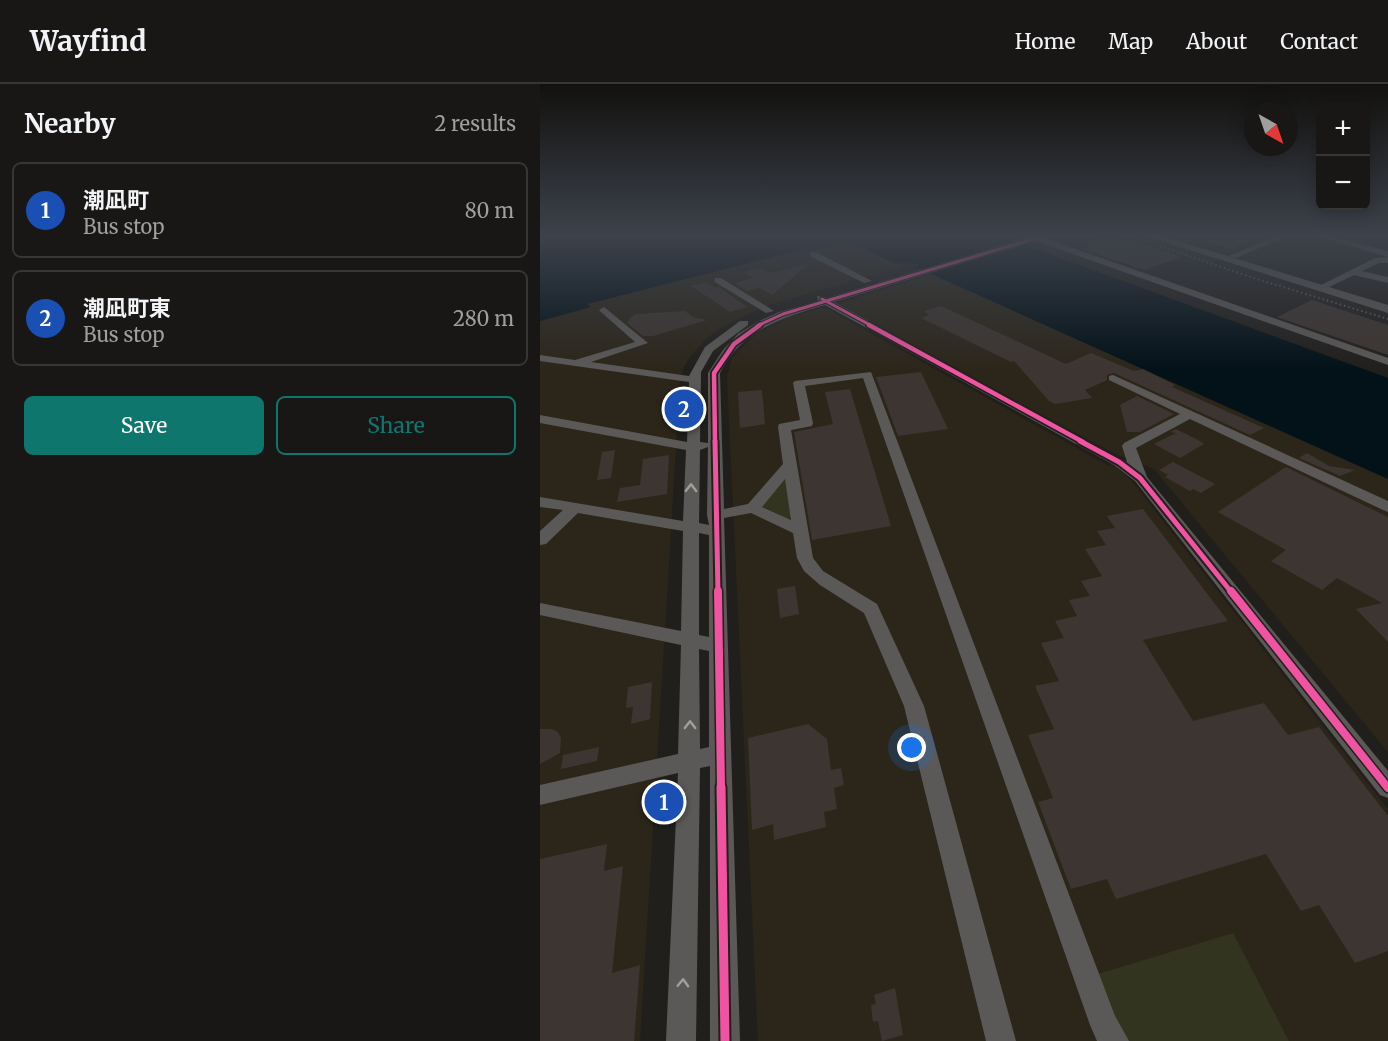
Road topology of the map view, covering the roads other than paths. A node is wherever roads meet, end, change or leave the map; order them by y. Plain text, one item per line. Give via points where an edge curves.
1 (719, 281) edge
2 (867, 281) edge
3 (881, 281) edge
4 (1156, 281) edge
5 (1306, 281) edge
6 (1308, 281) edge
7 (1335, 281) edge
8 (1324, 286) junction
9 (820, 298) junction
10 (1388, 302) edge
11 (1388, 309) edge
12 (604, 310) dead end
13 (769, 311) junction
14 (540, 358) edge
15 (1388, 362) edge
16 (573, 364) junction
17 (1113, 378) dead end
18 (696, 380) junction
19 (1189, 414) junction
20 (540, 419) edge
21 (715, 442) junction
22 (692, 447) junction
23 (790, 465) junction
24 (1140, 478) junction
25 (540, 502) edge
26 (1388, 507) edge
27 (575, 508) junction
28 (753, 508) junction
29 (715, 523) junction
30 (691, 528) junction
31 (800, 530) junction
32 (540, 540) edge
33 (540, 609) edge
34 (690, 640) junction
35 (718, 646) junction
36 (721, 754) junction
37 (689, 761) junction
38 (1388, 788) edge
39 (540, 795) edge
40 (681, 1041) edge
41 (725, 1041) edge
42 (1001, 1041) edge
43 (1114, 1041) edge

1 - 13 street
2 - 9 street
3 - 9 street
4 - 15 street
5 - 8 main road
6 - 8 main road
7 - 8 street
8 - 10 main road
8 - 11 main road
9 - 13 street
9 - 21 street via 762,323 727,350 714,373
9 - 24 street via 1119,462
12 - 16 street via 643,343
13 - 18 street via 720,338 701,360
14 - 16 street
16 - 18 street
17 - 19 street
18 - 22 street
19 - 24 street via 1129,446
19 - 26 street
20 - 22 street
21 - 22 street
21 - 29 street
30 -> 22 street
23 - 28 street
23 - 31 street
23 - 43 street via 784,427 807,423 799,383 867,374 1104,1025
24 - 38 street
25 - 27 street
27 - 30 street
27 - 32 street
28 - 29 street
28 - 31 street
29 - 30 street
29 - 35 street
30 - 34 street
31 - 42 street via 808,568 871,609 914,706
33 - 34 street
34 - 35 street
37 -> 34 street
35 - 36 street
36 - 37 street
36 - 41 street
37 - 39 street
40 -> 37 street

